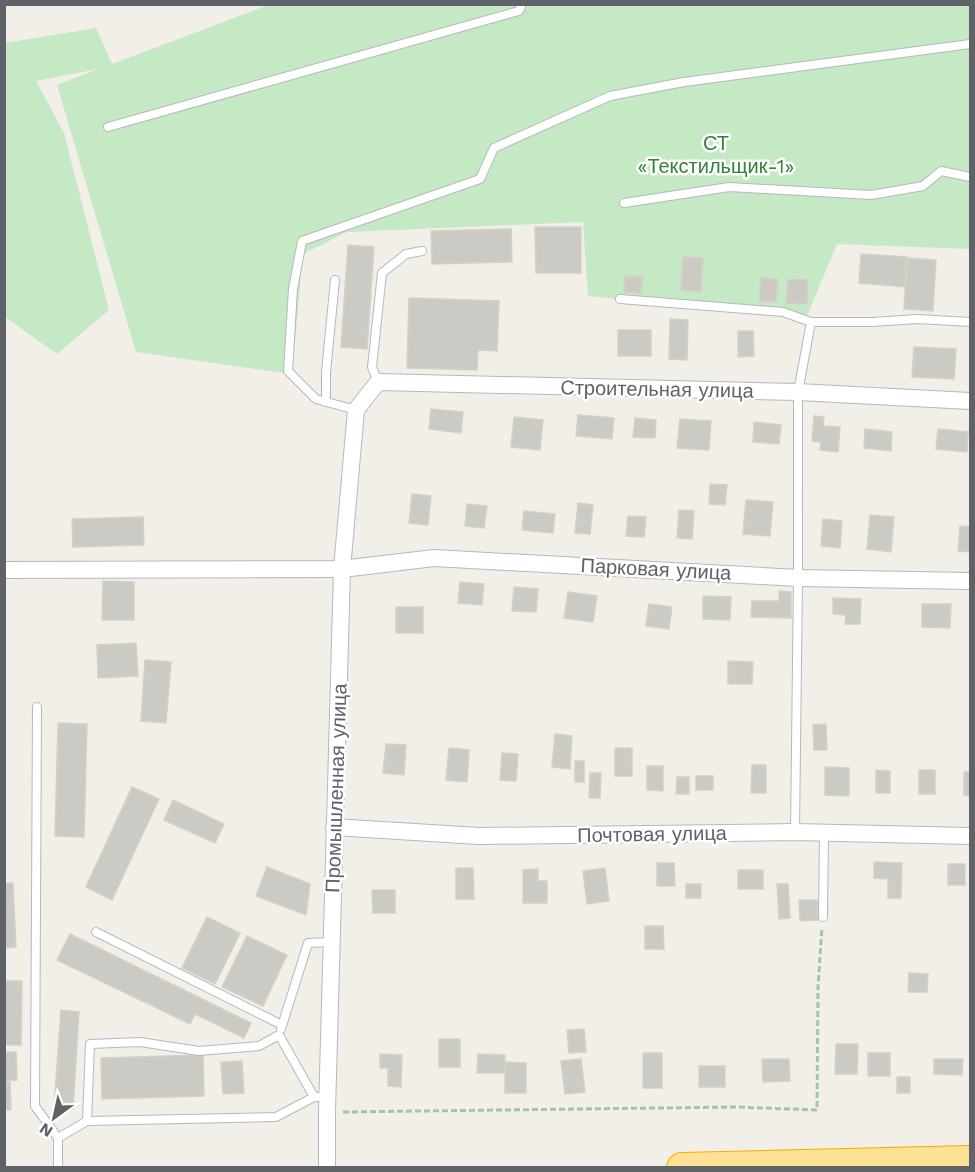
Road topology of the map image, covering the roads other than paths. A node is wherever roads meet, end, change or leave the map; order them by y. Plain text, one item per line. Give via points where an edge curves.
1 (522, 4) edge
2 (970, 44) edge
3 (108, 127) dead end
4 (970, 177) edge
5 (624, 202) dead end
6 (422, 251) dead end
7 (335, 280) dead end
8 (620, 299) dead end
9 (811, 322) junction
10 (970, 322) edge
11 (378, 382) junction
12 (798, 392) junction
13 (970, 401) edge
14 (326, 402) junction
15 (357, 410) junction
16 (342, 569) junction
17 (4, 570) edge
18 (798, 578) junction
19 (970, 581) edge
20 (36, 707) dead end
21 (334, 827) junction
22 (795, 832) junction
23 (824, 832) junction
24 (970, 836) edge
25 (822, 917) road end
26 (96, 932) dead end
27 (331, 942) junction
28 (282, 1024) junction
29 (279, 1035) junction
30 (323, 1102) junction
31 (87, 1121) junction
32 (58, 1138) junction
33 (970, 1161) edge
34 (58, 1167) edge
35 (327, 1167) edge
36 (682, 1167) edge
37 (708, 1167) edge

1 - 3 lane via 519,11
2 - 14 lane via 708,78 610,96 494,148 480,179 302,241 293,289 288,371 315,399
4 - 5 lane via 941,171 923,186 870,195 729,187
6 - 11 lane via 406,254 382,273 372,367
7 - 14 lane
8 - 9 lane via 783,312
9 - 10 lane
9 - 12 lane
11 - 12 street, Строительная улица
11 - 15 street
12 - 13 street, Строительная улица
12 - 18 lane
14 - 15 lane
15 - 16 street, Промышленная улица
16 - 17 street, Парковая улица
16 - 18 street, Парковая улица via 434,558
16 - 21 street, Промышленная улица
18 - 19 street, Парковая улица
18 - 22 lane
20 - 32 lane via 35,1106
21 - 22 street, Почтовая улица via 479,836
21 - 27 street, Промышленная улица
22 - 23 street, Почтовая улица
23 - 24 street, Почтовая улица
23 - 25 lane
26 - 28 lane
27 - 28 lane via 308,943
27 - 30 street, Промышленная улица
28 - 29 lane
29 - 30 lane
29 - 31 lane via 259,1046 198,1051 140,1042 90,1044
30 - 31 lane via 276,1117
30 - 35 street, Промышленная улица
31 - 32 lane
32 - 34 lane
33 - 37 highway
36 - 37 highway

